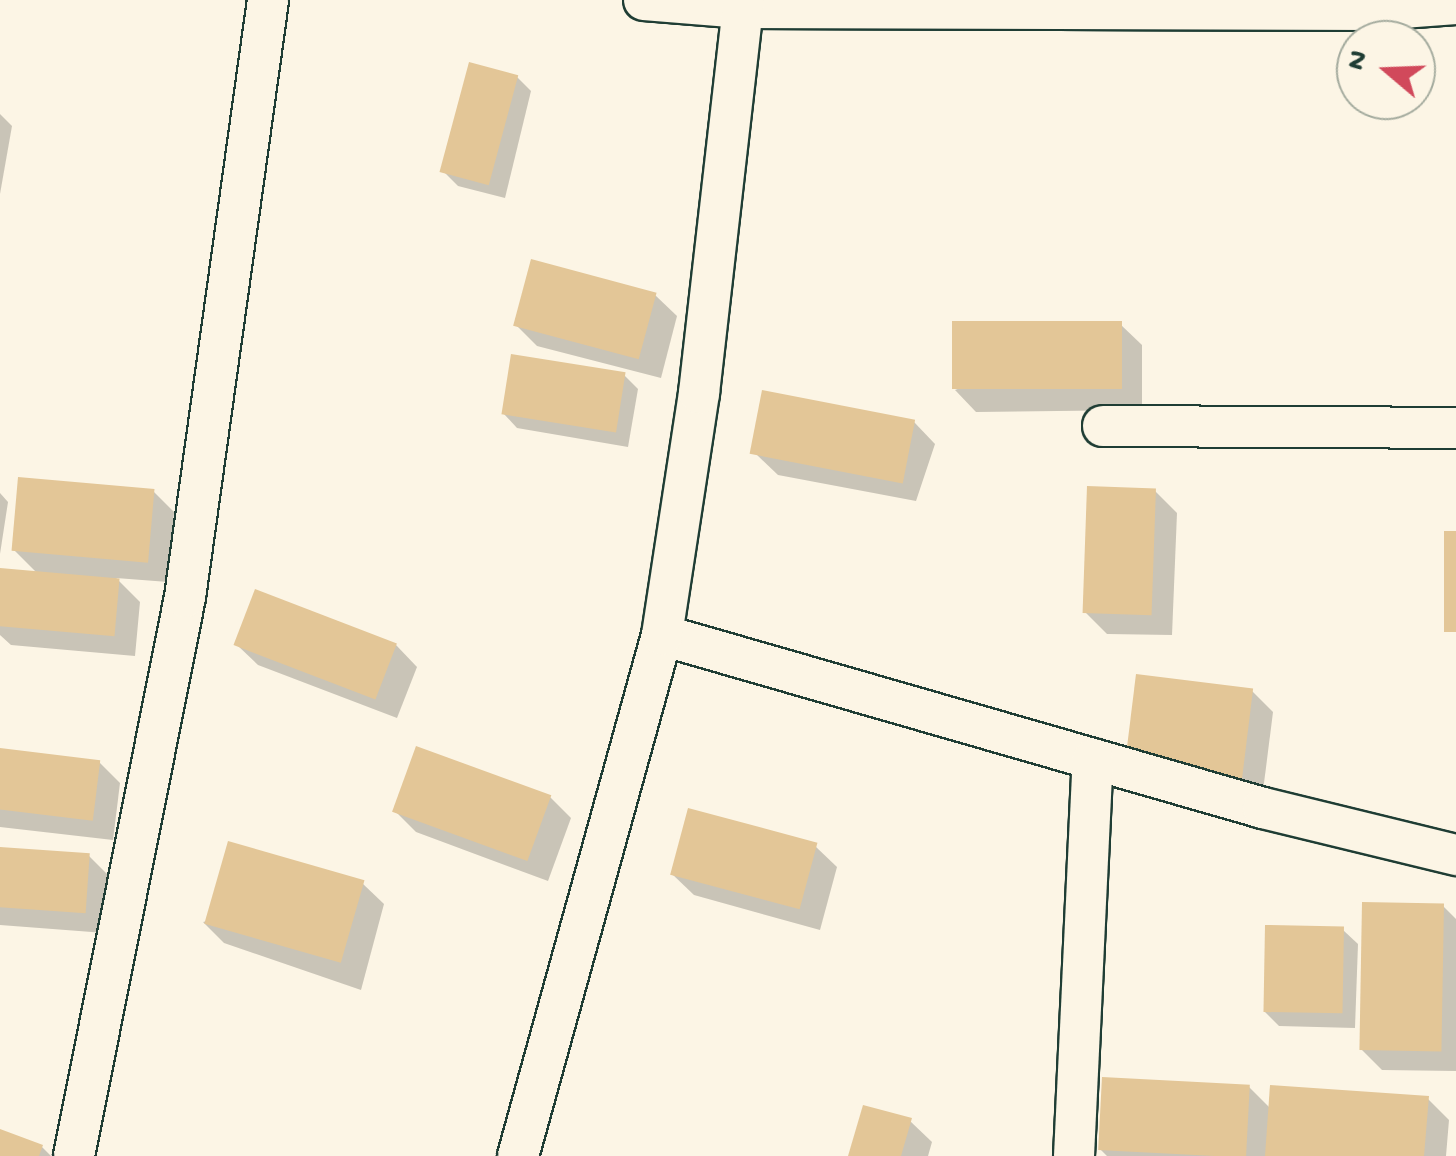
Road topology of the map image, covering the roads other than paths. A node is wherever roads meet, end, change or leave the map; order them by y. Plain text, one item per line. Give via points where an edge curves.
1 (268, 0) edge
2 (644, 0) edge
3 (744, 4) edge
4 (1456, 4) edge
5 (1103, 426) dead end
6 (1456, 428) edge
7 (662, 636) junction
8 (1093, 759) junction
9 (1456, 856) edge
10 (74, 1156) edge
11 (518, 1156) edge
12 (1074, 1156) edge

1 - 10 street via 185,597
2 - 3 street
3 - 4 street via 1375,10
3 - 7 street via 700,393
5 - 6 street
7 - 8 street
7 - 11 street
8 - 9 street
8 - 12 street

